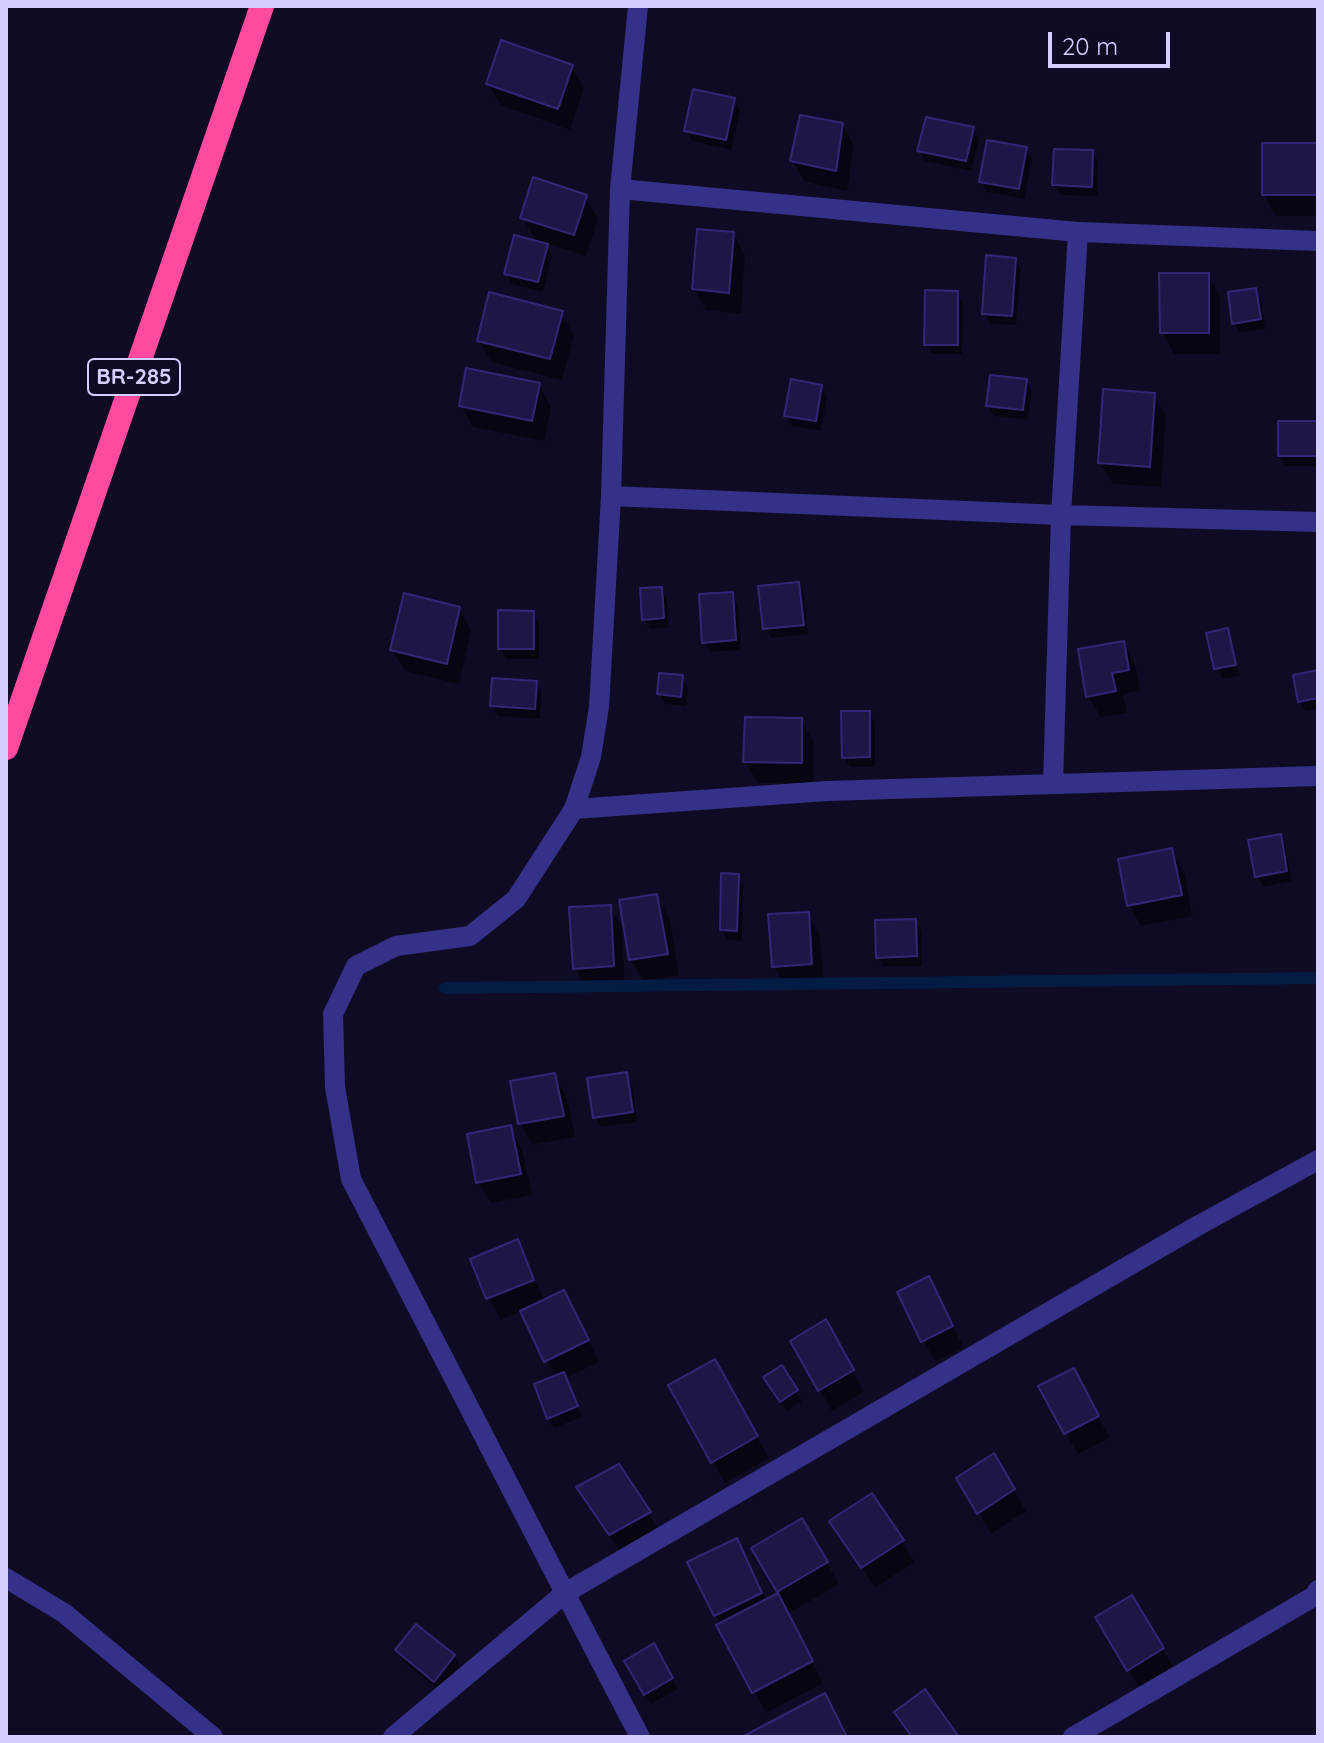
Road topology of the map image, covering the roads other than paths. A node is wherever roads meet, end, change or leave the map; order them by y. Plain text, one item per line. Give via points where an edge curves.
1 (262, 6) edge
2 (638, 6) edge
3 (620, 189) junction
4 (1078, 232) junction
5 (1318, 241) edge
6 (611, 496) junction
7 (1061, 515) junction
8 (1318, 522) edge
9 (6, 748) edge
10 (1318, 776) edge
11 (1053, 784) junction
12 (574, 809) junction
13 (1318, 1160) edge
14 (6, 1578) edge
15 (1318, 1592) edge
16 (565, 1593) junction
17 (213, 1737) edge
18 (393, 1737) edge
19 (640, 1737) edge
20 (1073, 1737) edge

1 - 9 highway, BR-285
2 - 3 street
3 - 4 street
3 - 6 street
4 - 5 street
4 - 7 street
6 - 7 street
6 - 12 street via 599,707 591,757
7 - 8 street
7 - 11 street
10 - 11 street
11 - 12 street via 827,791
12 - 16 street via 516,899 470,936 396,946 356,966 333,1014 335,1087 351,1179
13 - 16 street
14 - 17 street via 64,1613
15 - 20 street
16 - 18 street
16 - 19 street

